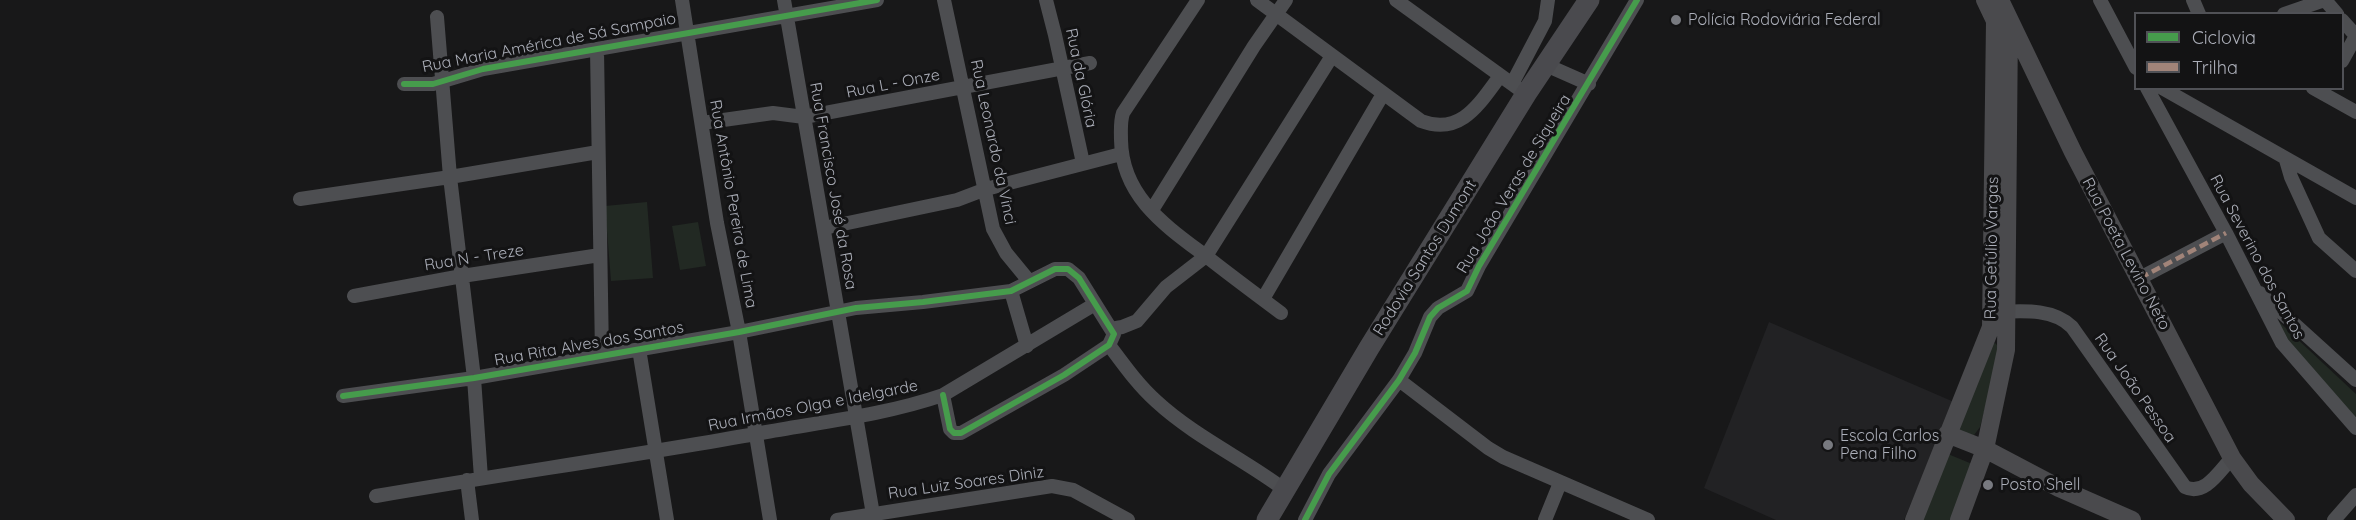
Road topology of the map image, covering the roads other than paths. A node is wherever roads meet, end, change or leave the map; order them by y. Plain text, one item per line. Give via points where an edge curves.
1 (682, 0) edge
2 (784, 0) edge
3 (877, 0) edge
4 (944, 0) edge
5 (1046, 0) edge
6 (1198, 0) edge
7 (1257, 0) edge
8 (1286, 0) edge
9 (1396, 0) edge
10 (1548, 0) edge
11 (1589, 0) edge
12 (1637, 0) edge
13 (1984, 0) edge
14 (2000, 0) edge
15 (2100, 0) edge
16 (2325, 0) edge
17 (2290, 12) edge
18 (2335, 12) edge
19 (1275, 14) junction
20 (787, 16) junction
21 (437, 17) dead end
22 (2009, 20) junction
23 (2344, 21) edge
24 (687, 34) junction
25 (2356, 36) edge
26 (597, 50) junction
27 (2131, 50) edge
28 (1332, 56) junction
29 (2344, 60) edge
30 (1090, 63) dead end
31 (1546, 65) junction
32 (1062, 69) junction
33 (1500, 76) junction
34 (444, 82) junction
35 (404, 84) dead end
36 (1589, 84) junction
37 (964, 87) junction
38 (1519, 89) junction
39 (2148, 90) edge
40 (2165, 90) edge
41 (2322, 91) edge
42 (1383, 94) junction
43 (2356, 112) edge
44 (804, 117) junction
45 (702, 123) junction
46 (598, 152) junction
47 (1121, 154) junction
48 (2286, 160) junction
49 (1083, 164) junction
50 (450, 177) junction
51 (986, 189) junction
52 (2356, 198) edge
53 (300, 199) dead end
54 (1152, 210) junction
55 (824, 228) junction
56 (2000, 229) junction
57 (2226, 232) junction
58 (600, 255) junction
59 (1206, 256) junction
60 (2356, 271) edge
61 (462, 276) junction
62 (2140, 278) junction
63 (1029, 281) junction
64 (2253, 286) junction
65 (1011, 291) junction
66 (354, 296) dead end
67 (1263, 299) junction
68 (1095, 304) junction
69 (837, 312) junction
70 (1999, 312) junction
71 (1281, 313) dead end
72 (739, 332) junction
73 (1111, 339) junction
74 (1027, 346) junction
75 (639, 349) junction
76 (602, 355) junction
77 (474, 378) junction
78 (1400, 380) junction
79 (2356, 380) edge
80 (943, 395) junction
81 (343, 396) dead end
82 (855, 416) junction
83 (2356, 428) edge
84 (756, 434) junction
85 (1945, 440) junction
86 (655, 451) junction
87 (1983, 455) junction
88 (2232, 458) junction
89 (481, 478) junction
90 (467, 480) junction
91 (1560, 483) junction
92 (1286, 490) junction
93 (2057, 493) junction
94 (2356, 495) edge
95 (376, 496) dead end
96 (2265, 501) junction
97 (925, 505) junction
98 (873, 517) edge
99 (2128, 519) edge
100 (472, 520) edge
101 (667, 520) edge
102 (770, 520) edge
103 (837, 520) edge
104 (927, 520) edge
105 (1128, 520) edge
106 (1267, 520) edge
107 (1305, 520) edge
108 (1545, 520) edge
109 (1648, 520) edge
110 (1914, 520) edge
111 (1959, 520) edge
112 (2105, 520) edge
113 (2274, 520) edge
114 (2286, 520) edge
115 (2334, 520) edge

1 - 24 street, Rua Antônio Pereira de Lima
2 - 20 street, Rua Francisco José da Rosa
3 - 20 street, Rua Maria América de Sá Sampaio
4 - 37 street, Rua Leonardo da Vinci
5 - 32 street, Rua da Glória
6 - 47 street via 1123,113
7 - 19 street
8 - 19 street
9 - 33 street
10 - 38 street via 1545,21
11 - 31 highway, Rodovia Santos Dumont
12 - 36 street, Rua João Veras de Siqueira
13 - 56 main road, Rua Getúlio Vargas via 1995,21
14 - 22 main road, Rua Poeta Levino Neto
15 - 27 street
16 - 17 street
16 - 18 street
19 - 28 street
19 - 54 street
20 - 24 street, Rua Maria América de Sá Sampaio
20 - 44 street, Rua Francisco José da Rosa
21 - 34 street
22 - 56 main road, Rua Getúlio Vargas
22 - 62 main road, Rua Poeta Levino Neto
23 - 25 street
24 - 26 street, Rua Maria América de Sá Sampaio
24 - 45 street, Rua Antônio Pereira de Lima
25 - 29 street
26 - 34 street, Rua Maria América de Sá Sampaio via 470,72
26 - 46 street
28 - 42 street
28 - 59 street
30 - 32 street, Rua L - Onze
31 - 36 street
31 - 38 highway, Rodovia Santos Dumont
32 - 37 street, Rua L - Onze
32 - 49 street, Rua da Glória
33 - 38 street
33 - 42 street via 1467,117 1437,126 1421,121
34 - 35 street, Rua Maria América de Sá Sampaio
34 - 50 street
36 - 78 street, Rua João Veras de Siqueira via 1467,291 1434,312
37 - 44 street, Rua L - Onze
37 - 51 street, Rua Leonardo da Vinci
38 - 92 highway, Rodovia Santos Dumont
39 - 57 street, Rua Severino dos Santos
40 - 48 street
41 - 43 street
42 - 67 street
44 - 45 street, Rua L - Onze via 766,113
44 - 55 street, Rua Francisco José da Rosa
45 - 72 street, Rua Antônio Pereira de Lima
46 - 50 street
46 - 58 street
47 - 49 street
47 - 54 street via 1136,192
48 - 52 street
48 - 60 street via 2319,238
49 - 51 street
50 - 53 street
50 - 61 street
51 - 55 street via 957,200
51 - 63 street, Rua Leonardo da Vinci via 993,229
54 - 59 street via 1181,239
55 - 69 street, Rua Francisco José da Rosa
56 - 70 main road, Rua Getúlio Vargas
57 - 62 street
57 - 64 street, Rua Severino dos Santos
58 - 61 street, Rua N - Treze
58 - 76 street
59 - 67 street
59 - 73 street via 1166,287 1137,321 1122,327
61 - 66 street, Rua N - Treze
61 - 77 street
62 - 88 main road, Rua Poeta Levino Neto
63 - 65 street
63 - 68 street via 1055,268 1068,269
64 - 79 street
64 - 83 street, Rua Severino dos Santos via 2282,343
65 - 69 street, Rua Rita Alves dos Santos
65 - 74 street
67 - 71 street
68 - 73 street
68 - 74 street, Rua Irmãos Olga e Idelgarde
69 - 72 street, Rua Rita Alves dos Santos
69 - 82 street, Rua Francisco José da Rosa
70 - 85 main road, Rua Getúlio Vargas
70 - 87 main road, Rua Getúlio Vargas via 2006,350
70 - 88 street, Rua João Pessoa via 2048,313 2066,320 2185,487 2202,488
72 - 75 street, Rua Rita Alves dos Santos
72 - 84 street, Rua Antônio Pereira de Lima
73 - 80 street via 1029,396 961,433 950,429
73 - 92 street via 1136,380 1157,402
74 - 80 street, Rua Irmãos Olga e Idelgarde
75 - 76 street, Rua Rita Alves dos Santos
75 - 86 street
76 - 77 street, Rua Rita Alves dos Santos
77 - 81 street, Rua Rita Alves dos Santos
77 - 89 street
78 - 91 street via 1488,448
78 - 107 street, Rua João Veras de Siqueira via 1329,474
80 - 82 street, Rua Irmãos Olga e Idelgarde
82 - 84 street, Rua Irmãos Olga e Idelgarde
82 - 98 street, Rua Francisco José da Rosa
84 - 86 street, Rua Irmãos Olga e Idelgarde
84 - 102 street, Rua Antônio Pereira de Lima
85 - 87 main road
85 - 110 main road, Rua Getúlio Vargas
86 - 89 street
86 - 101 street
87 - 93 main road
87 - 111 main road, Rua Getúlio Vargas
88 - 96 main road, Rua Poeta Levino Neto
89 - 90 street
90 - 95 street
90 - 100 street
91 - 108 street
91 - 109 street
92 - 106 highway, Rodovia Santos Dumont
93 - 99 main road
93 - 112 main road
94 - 115 street
96 - 113 main road, Rua Poeta Levino Neto
96 - 114 main road, Rua Poeta Levino Neto
97 - 98 street, Rua Luiz Soares Diniz
97 - 104 street
97 - 105 street, Rua Luiz Soares Diniz via 1059,487 1073,490
98 - 103 street, Rua Luiz Soares Diniz

